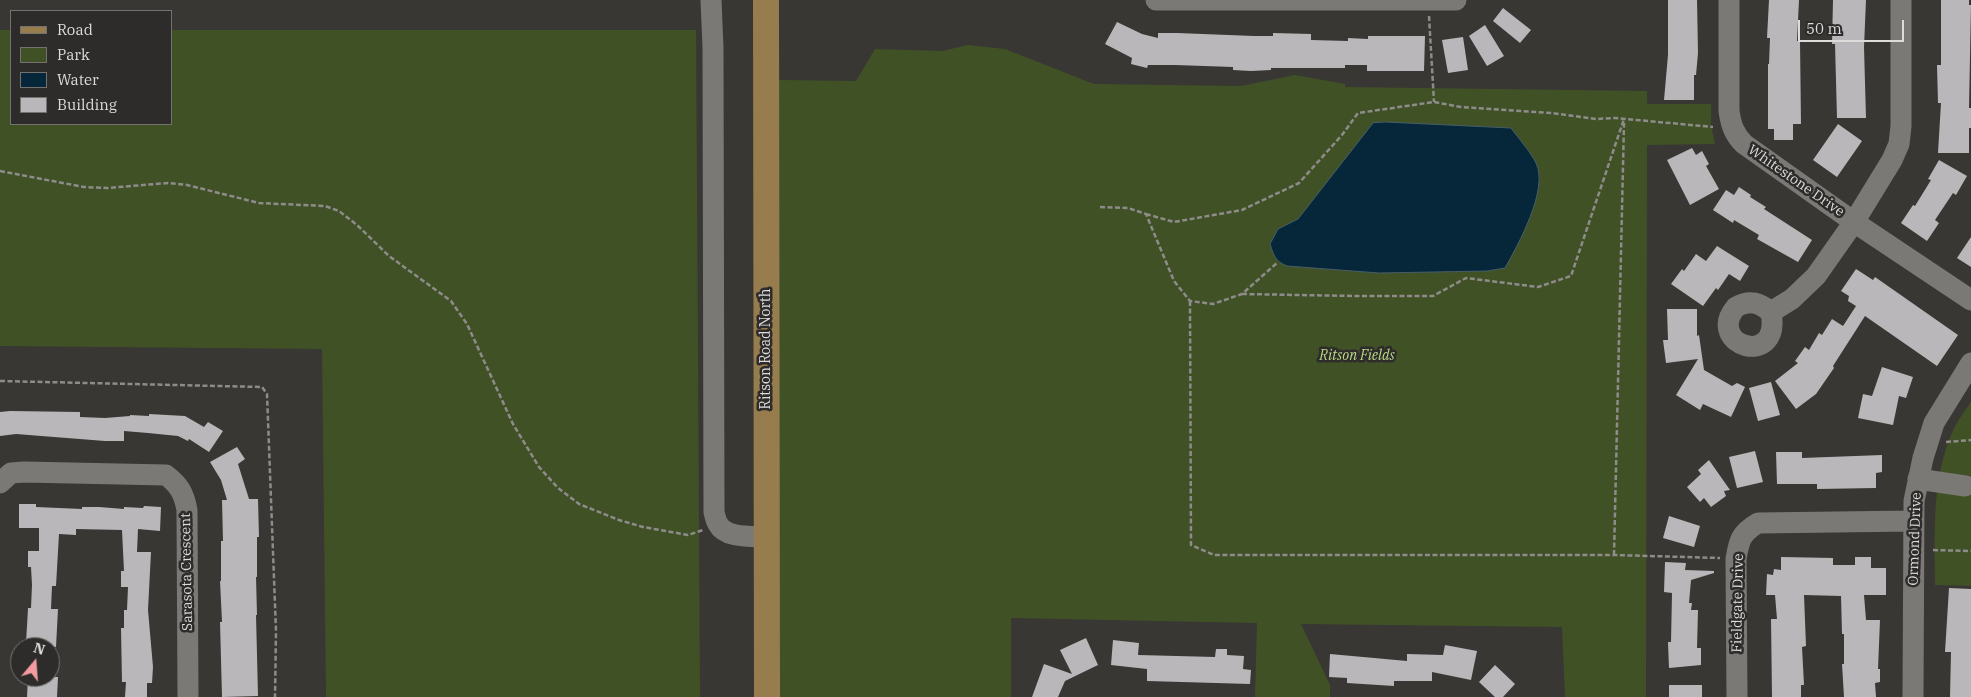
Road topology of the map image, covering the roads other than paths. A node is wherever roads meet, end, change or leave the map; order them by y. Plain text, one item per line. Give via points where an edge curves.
1 (711, 0) edge
2 (766, 0) edge
3 (1156, 0) edge
4 (1456, 0) edge
5 (1729, 0) edge
6 (1901, 0) edge
7 (1428, 1) edge
8 (1854, 222) junction
9 (1971, 300) edge
10 (1771, 312) dead end
11 (1971, 364) edge
12 (1918, 479) junction
13 (0, 483) edge
14 (1965, 486) dead end
15 (1913, 521) junction
16 (767, 537) junction
17 (188, 697) edge
18 (767, 697) edge
19 (1737, 697) edge
20 (1913, 697) edge

1 - 16 street via 714,512 718,525 726,532
2 - 16 main road, Ritson Road North
3 - 7 street
4 - 7 street
5 - 8 street, Whitestone Drive via 1729,111 1736,136
6 - 8 street via 1899,144
8 - 9 street, Whitestone Drive
8 - 10 street via 1816,276 1792,299
11 - 12 street, Ormond Drive via 1934,423
12 - 14 street
12 - 15 street, Ormond Drive
13 - 17 street, Sarasota Crescent via 11,472 24,472 166,475 177,484 184,495 187,510
15 - 19 street, Fieldgate Drive via 1758,523 1746,529 1736,559
15 - 20 street, Ormond Drive
16 - 18 main road, Ritson Road North

